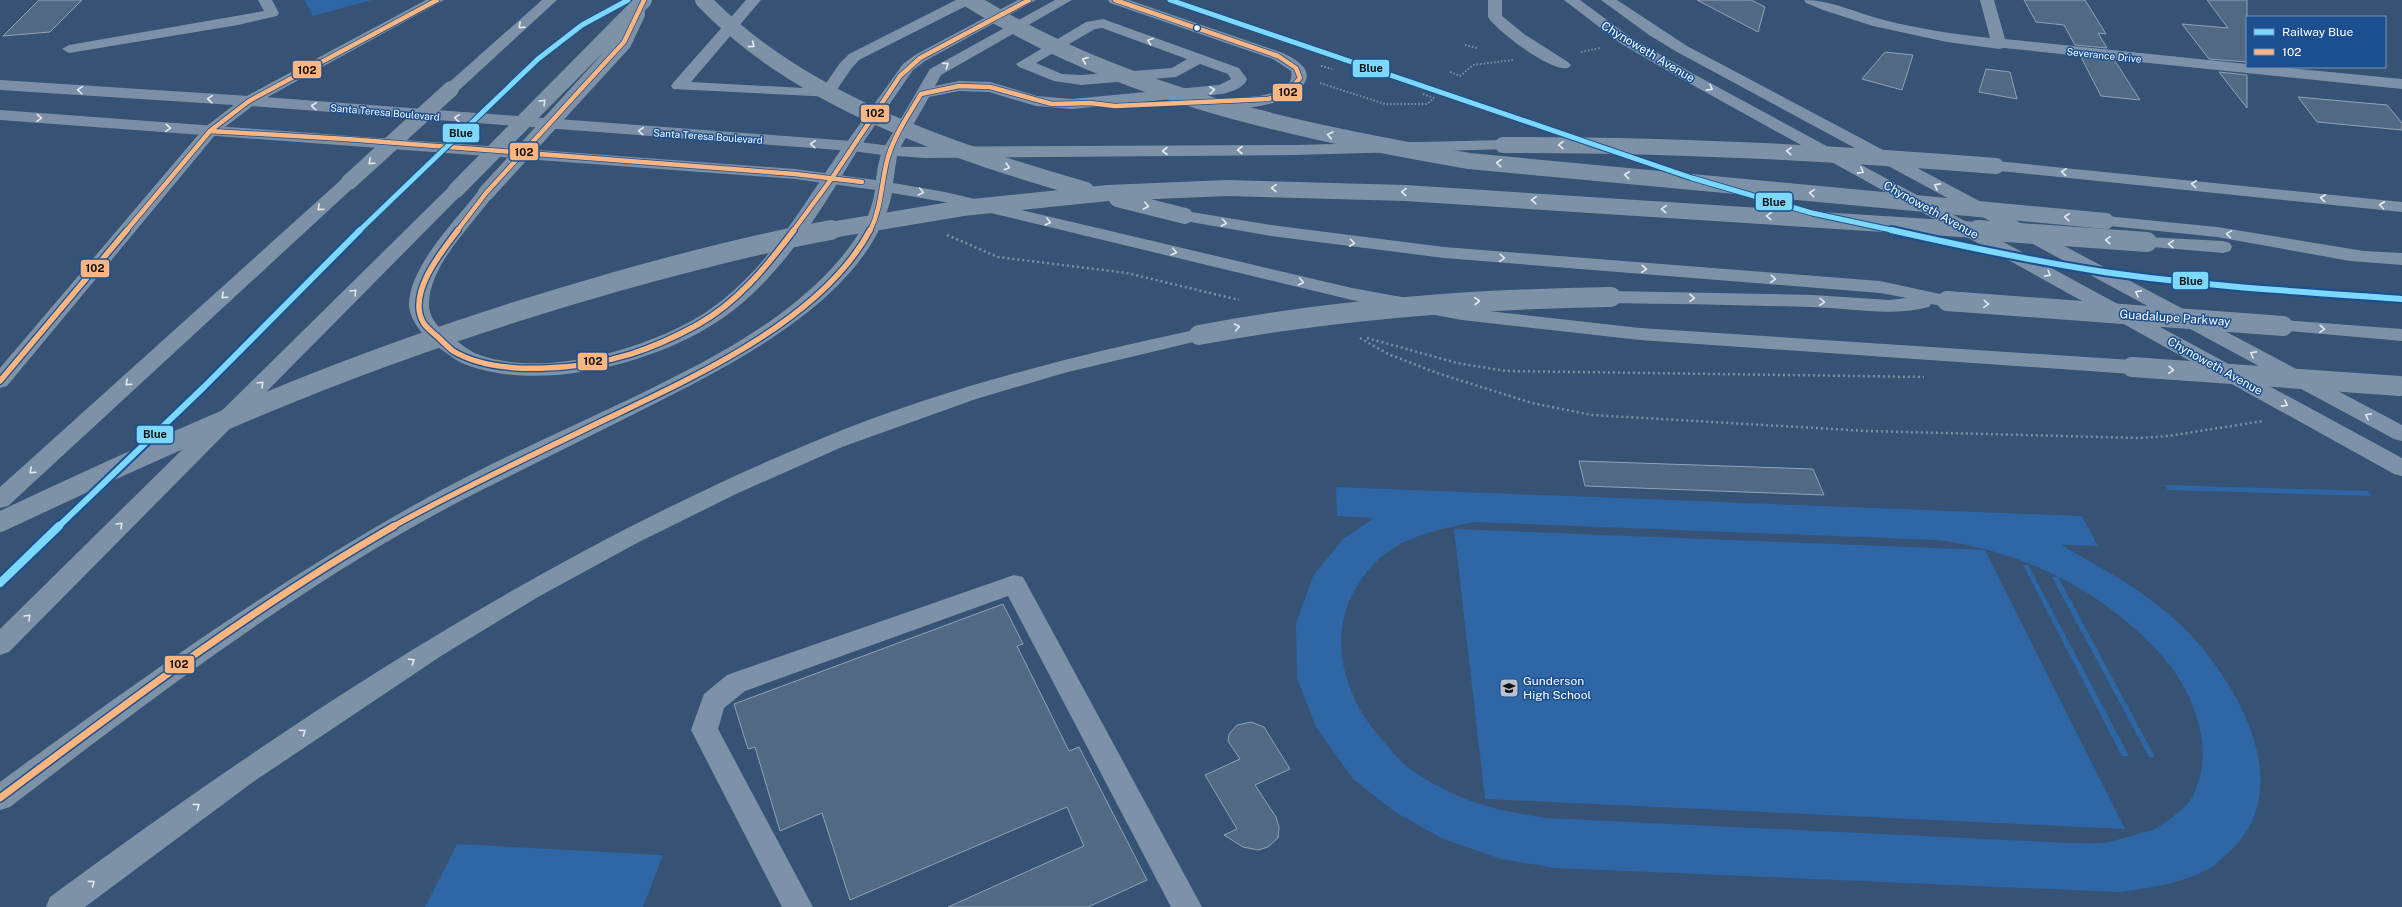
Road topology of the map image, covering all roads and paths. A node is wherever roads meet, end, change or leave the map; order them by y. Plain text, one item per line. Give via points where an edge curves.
1 (264, 0) edge
2 (437, 0) edge
3 (550, 0) edge
4 (644, 0) edge
5 (703, 0) edge
6 (754, 0) edge
7 (967, 0) edge
8 (970, 0) edge
9 (1029, 0) edge
10 (1065, 0) edge
11 (1112, 0) edge
12 (1115, 0) edge
13 (1495, 0) edge
14 (1571, 0) edge
15 (1608, 0) edge
16 (1811, 0) edge
17 (1987, 0) edge
18 (1103, 24) junction
19 (1465, 45) dead end
20 (1999, 45) junction
21 (1477, 48) dead end
22 (1600, 48) dead end
23 (70, 49) dead end
24 (1585, 52) dead end
25 (1198, 58) junction
26 (1473, 65) dead end
27 (1563, 65) dead end
28 (1450, 72) dead end
29 (1314, 81) dead end
30 (2402, 84) edge
31 (0, 85) edge
32 (921, 94) junction
33 (1423, 94) dead end
34 (249, 101) junction
35 (1090, 103) junction
36 (0, 115) edge
37 (210, 131) junction
38 (852, 146) junction
39 (890, 151) junction
40 (832, 178) junction
41 (883, 186) junction
42 (2402, 207) edge
43 (2364, 256) junction
44 (2402, 259) edge
45 (1947, 301) junction
46 (1356, 335) dead end
47 (2402, 335) edge
48 (0, 381) edge
49 (2401, 386) edge
50 (2305, 415) junction
51 (2402, 434) edge
52 (2402, 468) edge
53 (0, 500) edge
54 (0, 522) edge
55 (0, 644) edge
56 (0, 798) edge
57 (61, 907) edge
58 (798, 907) edge
59 (1187, 907) edge

1 - 23 street via 272,13
2 - 34 highway
3 -> 53 highway, bridge
4 - 40 highway, bridge via 624,42 486,193 434,262 422,288 419,304 423,322 440,340 453,351 468,358 488,364 536,369 596,363 631,354 673,337 727,306 774,257
55 -> 4 highway, bridge
5 -> 45 highway, bridge via 732,30 760,51 838,98 892,124 946,147 1009,167 1185,216 1397,249 1880,287
6 - 7 street via 679,86 826,94 854,57
43 -> 8 highway, bridge via 2217,232 1469,161 1383,146 1246,115 1119,74 1019,29
9 - 38 street via 920,58 908,67
32 -> 10 street via 935,72
11 - 18 street
12 - 35 street via 1278,56 1296,68 1300,78 1293,90 1257,101 1148,106
13 - 27 street via 1495,17 1502,25
14 -> 50 street, Chynoweth Avenue via 1597,21 1655,58
51 -> 15 street, Chynoweth Avenue via 1688,52
16 - 20 street, Severance Drive via 1899,28
17 - 20 street
25 -> 18 street
18 - 25 street via 1091,25 1024,64 1059,78 1081,80 1176,72
19 - 21 path
20 - 30 street, Severance Drive
22 - 24 path
35 -> 25 street via 1146,95 1222,89 1238,82 1234,71
26 - 28 path via 1460,76
29 - 33 path via 1386,104 1427,104 1434,98
34 -> 31 main road, Santa Teresa Boulevard
32 - 35 street via 942,88 976,86 990,87 1052,104
32 - 39 street
34 - 37 highway
38 -> 34 main road, Santa Teresa Boulevard
36 -> 37 main road
37 - 40 main road via 346,139
37 - 48 highway
38 - 39 main road, Santa Teresa Boulevard
38 - 40 highway
39 - 41 highway
42 -> 39 highway, bridge via 1996,166 1764,150 1503,145 1294,150 925,153
40 - 41 main road
41 -> 49 highway, bridge via 945,197 1352,294 1470,315 1640,334
41 - 56 highway via 878,210 859,246 839,273 784,322 741,350 673,386 448,498 362,544 178,665
43 - 44 highway
43 -> 54 highway, bridge via 1345,189 1164,190 1051,198 941,210 834,228 723,253 583,290 482,321 260,404 173,440
45 -> 47 highway, Guadalupe Parkway, bridge
57 -> 45 highway, bridge via 259,761 472,623 563,571 661,520 833,443 896,419 1038,373 1131,349 1247,325 1347,311 1534,298 1724,299 1889,306
46 - 50 path via 1388,354 1440,374 1532,403 1592,415 1867,432 2140,438
50 - 52 street, Chynoweth Avenue
58 - 59 street via 704,730 714,702 736,683 1014,584

